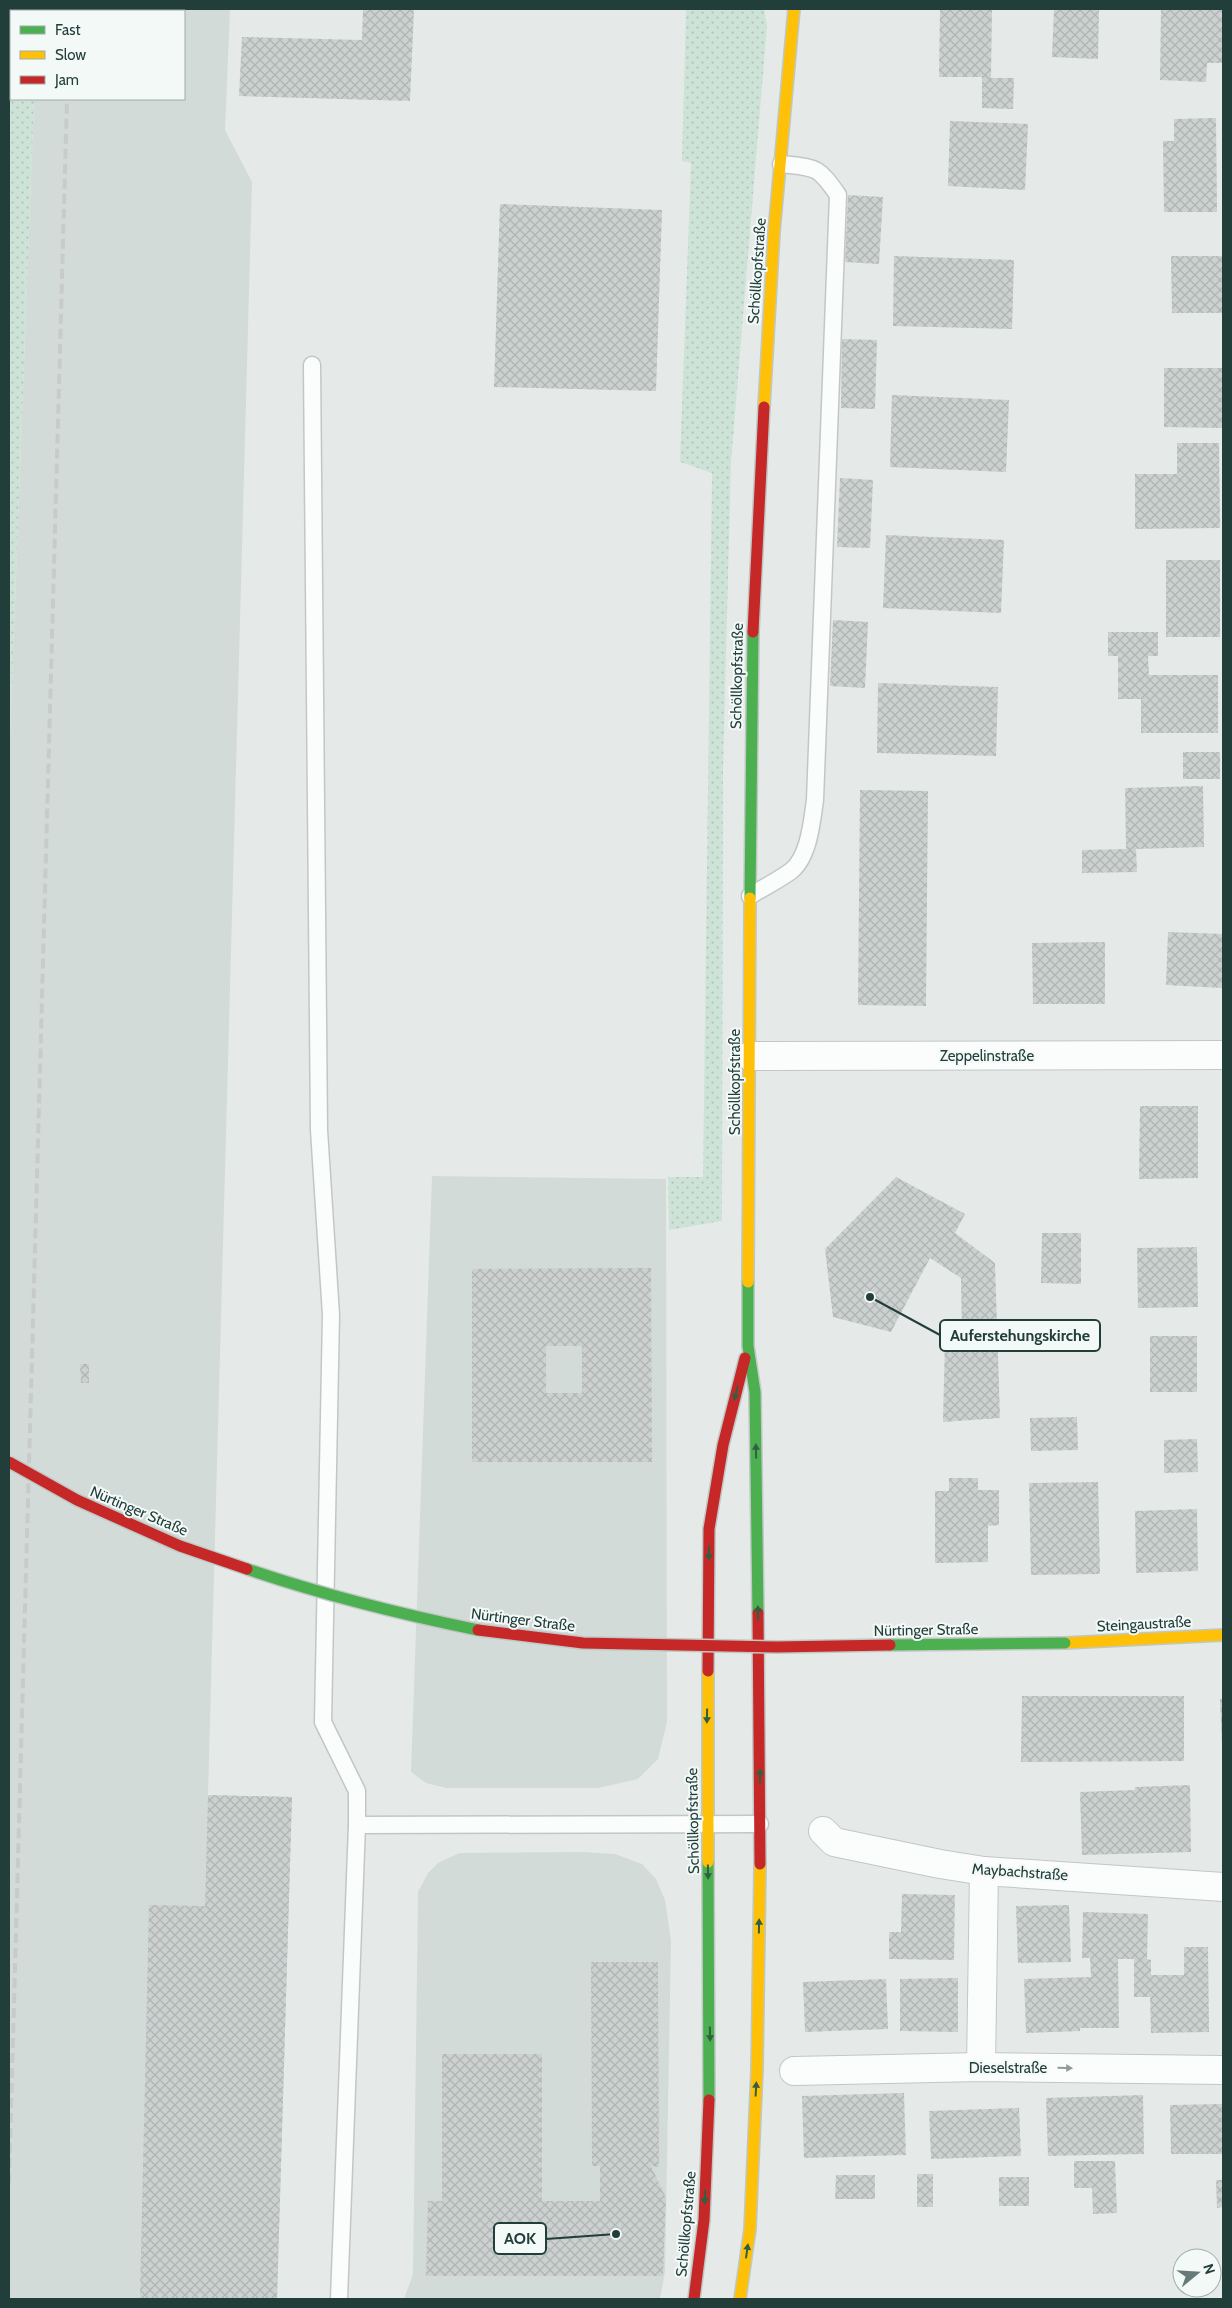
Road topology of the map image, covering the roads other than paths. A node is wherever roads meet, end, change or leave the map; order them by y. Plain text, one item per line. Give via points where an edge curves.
1 (794, 9) edge
2 (781, 164) junction
3 (312, 365) dead end
4 (750, 896) junction
5 (1223, 1055) edge
6 (750, 1056) junction
7 (748, 1346) junction
8 (9, 1462) edge
9 (1223, 1636) edge
10 (1066, 1643) joint
11 (708, 1823) junction
12 (760, 1824) junction
13 (357, 1825) junction
14 (823, 1831) dead end
15 (984, 1871) junction
16 (1223, 1887) edge
17 (982, 2067) junction
18 (1223, 2070) edge
19 (794, 2071) dead end
20 (339, 2299) edge
21 (694, 2299) edge
22 (740, 2299) edge

1 - 2 main road, Schöllkopfstraße
2 - 4 main road, Schöllkopfstraße via 774,232 754,581
2 - 4 lane via 815,168 838,194 815,800 806,848 793,870
3 - 13 lane via 319,1130 332,1315 323,1722 357,1791
4 - 6 main road, Schöllkopfstraße
5 - 6 street, Zeppelinstraße
6 - 7 main road, Schöllkopfstraße
7 -> 11 main road, Schöllkopfstraße via 723,1446 709,1529
12 -> 7 main road, Schöllkopfstraße via 755,1392
8 - 10 main road, Nürtinger Straße, bridge via 77,1500 198,1552 290,1584 396,1613 495,1634 583,1643 777,1647
9 - 10 main road, Steingaustraße
11 - 12 lane
11 - 13 lane
11 -> 21 main road, Schöllkopfstraße via 710,2071 704,2220
22 -> 12 main road, Schöllkopfstraße via 750,2229 757,2079
13 - 20 lane
14 - 15 street, Maybachstraße via 834,1842
15 - 16 street, Maybachstraße
15 - 17 street
17 -> 18 street, Dieselstraße
17 - 19 street, Dieselstraße

